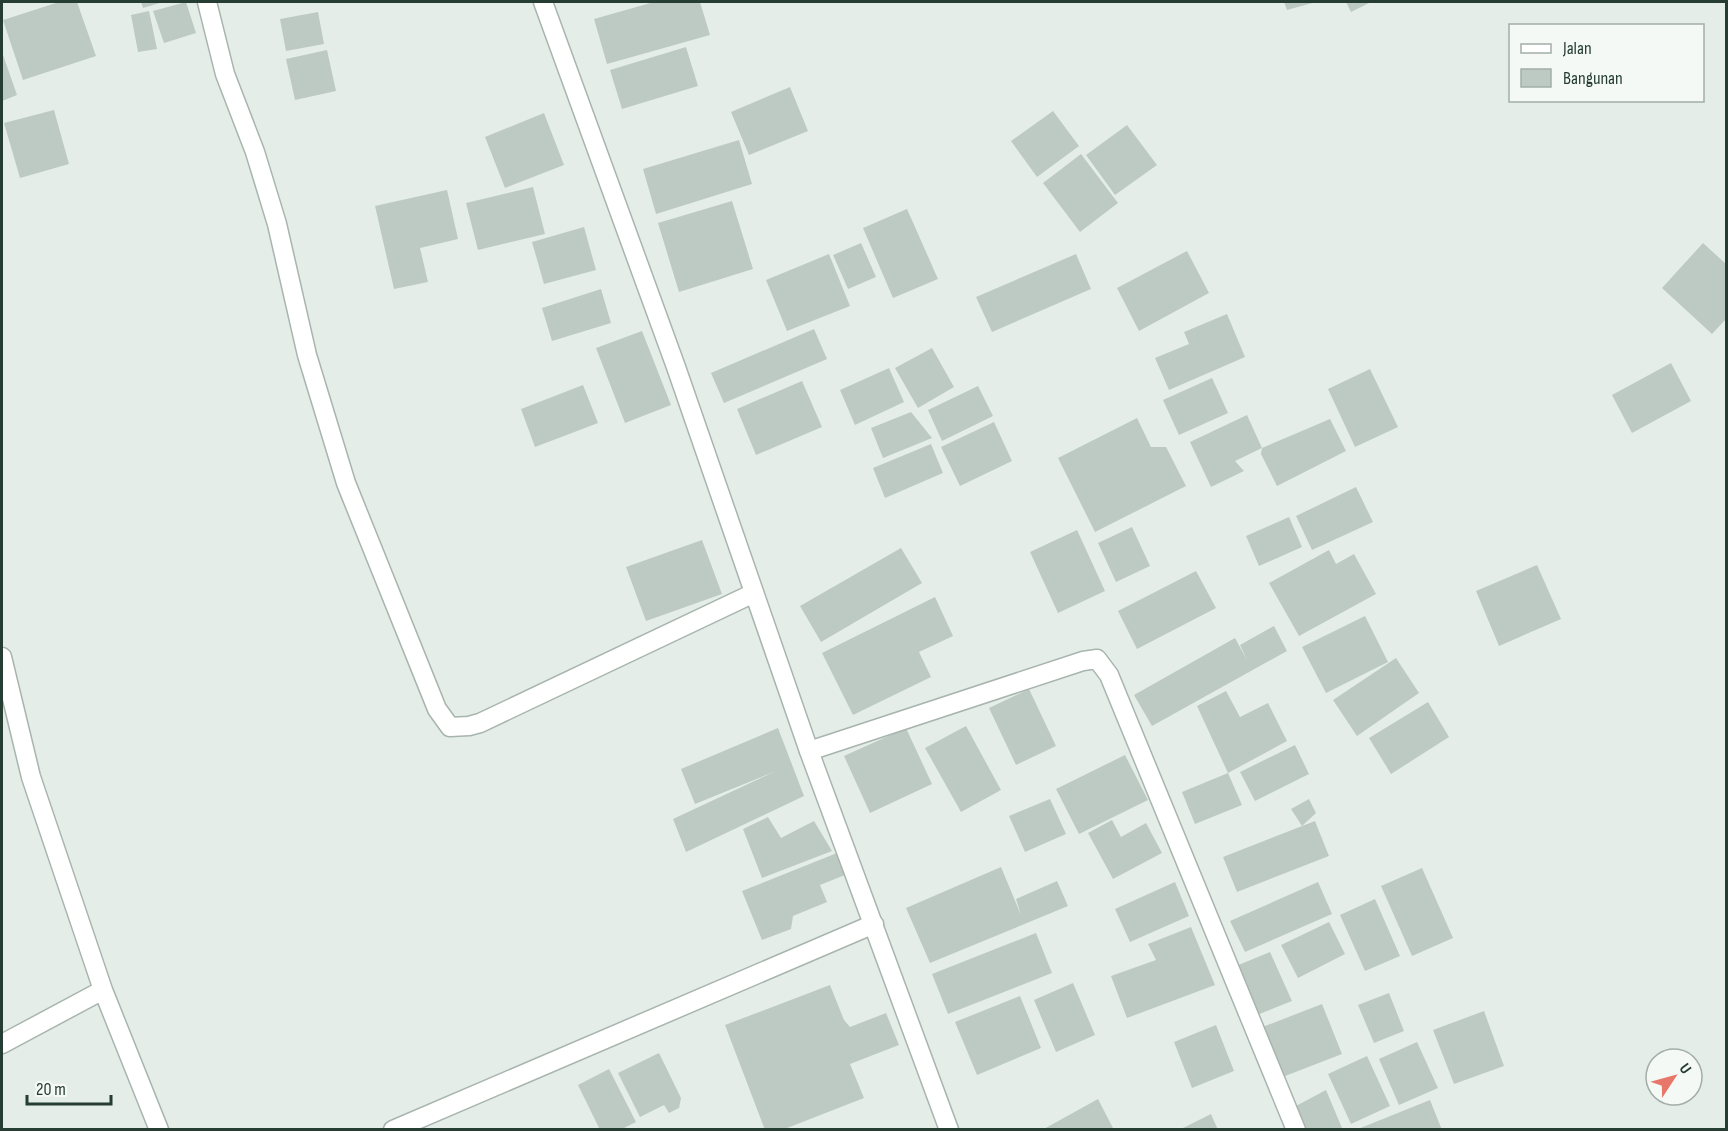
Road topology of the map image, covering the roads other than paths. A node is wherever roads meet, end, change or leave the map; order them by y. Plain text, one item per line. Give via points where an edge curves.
1 (207, 2) edge
2 (543, 2) edge
3 (754, 593) junction
4 (2, 657) edge
5 (808, 750) junction
6 (874, 924) junction
7 (103, 990) junction
8 (2, 1044) edge
9 (159, 1130) edge
10 (393, 1130) edge
11 (949, 1130) edge
12 (1296, 1130) edge

1 - 3 street via 225,74 277,224 307,355 346,483 437,709 450,727 480,723
2 - 3 street
3 - 5 street
4 - 7 street via 31,777
5 - 6 street
5 - 12 street via 1097,659 1109,675
6 - 10 street
6 - 11 street
7 - 8 street
7 - 9 street

